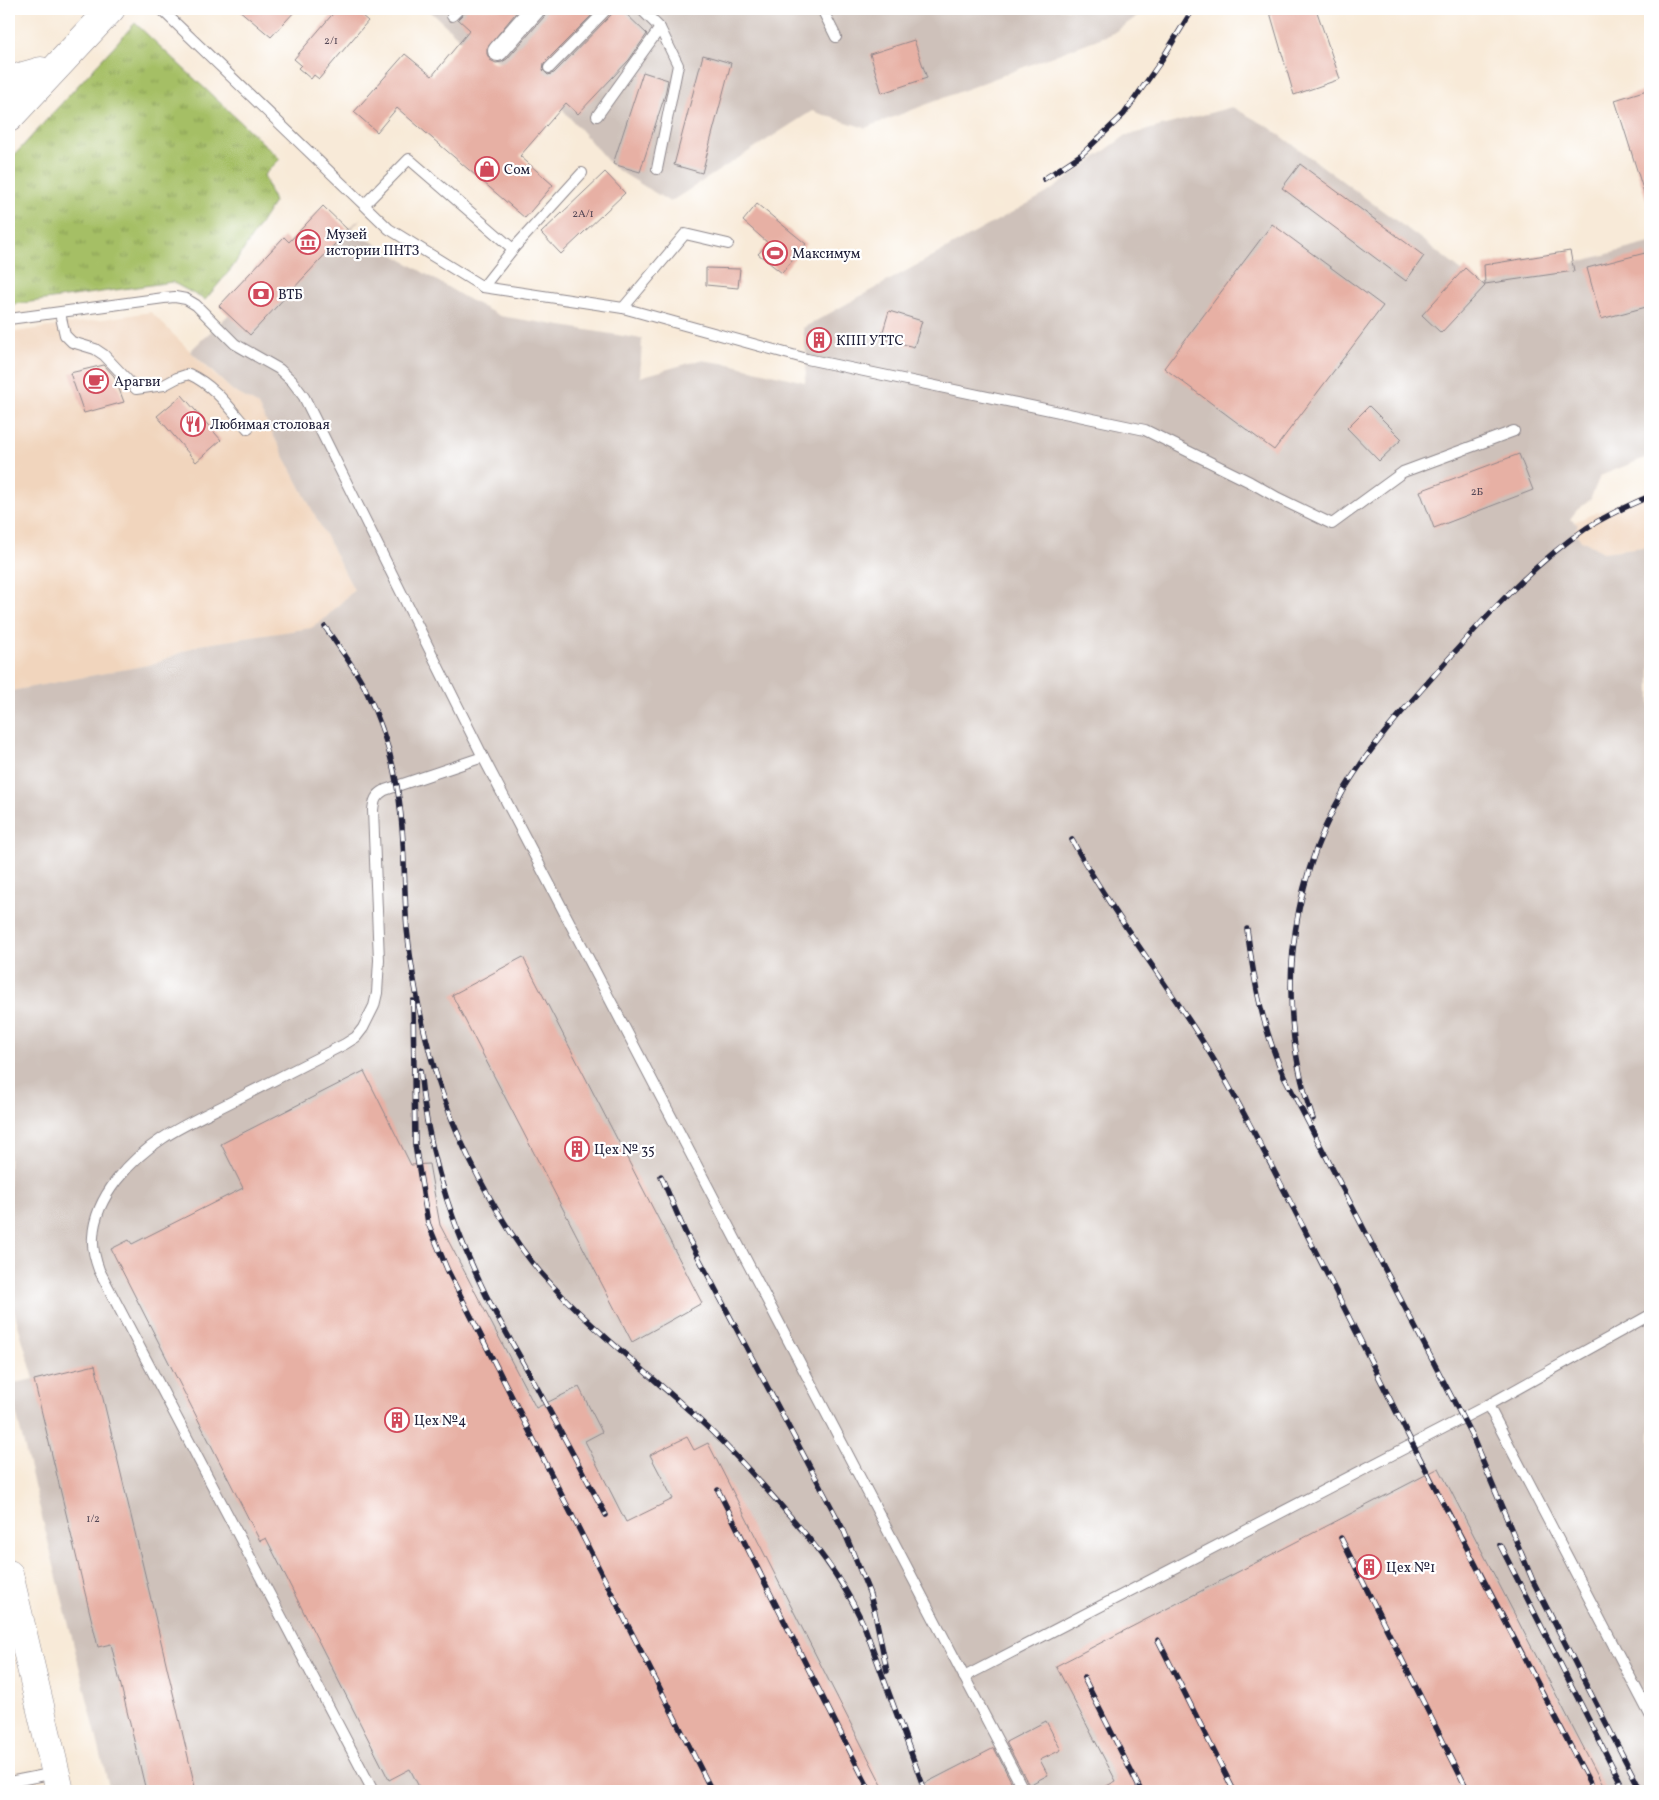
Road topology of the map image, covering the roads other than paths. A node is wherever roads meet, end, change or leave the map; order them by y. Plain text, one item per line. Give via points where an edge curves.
1 (111, 9) edge
2 (161, 9) edge
3 (535, 9) edge
4 (607, 9) edge
5 (641, 9) edge
6 (822, 9) edge
7 (660, 28) junction
8 (836, 37) dead end
9 (498, 52) dead end
10 (67, 56) junction
11 (549, 68) dead end
12 (41, 71) junction
13 (9, 80) edge
14 (9, 90) edge
15 (597, 116) dead end
16 (9, 118) edge
17 (657, 168) dead end
18 (582, 173) dead end
19 (365, 204) junction
20 (728, 244) dead end
21 (513, 249) junction
22 (484, 287) junction
23 (623, 308) junction
24 (60, 313) junction
25 (9, 319) edge
26 (248, 428) dead end
27 (1514, 430) dead end
28 (483, 757) junction
29 (1650, 1315) edge
30 (1488, 1405) junction
31 (9, 1574) edge
32 (964, 1677) junction
33 (1650, 1715) edge
34 (9, 1782) edge
35 (58, 1782) edge
36 (374, 1791) edge
37 (1024, 1791) edge

1 - 10 main road
2 - 19 lane
3 - 9 street
4 - 11 lane
5 - 7 lane
6 - 8 lane
7 - 15 lane
7 - 17 lane via 678,65
10 - 12 main road
10 - 16 main road
12 - 13 main road
12 - 14 main road
18 - 21 lane
19 - 21 lane via 409,159
19 - 22 lane via 389,229
20 - 23 lane via 684,234
21 - 22 lane
22 - 23 lane
23 - 27 lane via 808,359 1145,430 1332,524 1403,472
24 - 25 lane
24 - 26 lane via 65,335 72,342 104,355 136,389 164,385 189,374 214,390
24 - 28 lane via 164,298 186,299 235,344 279,369 292,381 308,406
28 - 32 lane
28 - 36 lane via 377,795 373,810 379,960 374,1006 364,1028 345,1044 152,1145 129,1166 108,1194 95,1222 93,1236 98,1270
29 - 30 lane
30 - 32 lane
30 - 33 lane
31 - 35 main road
32 - 37 lane
34 - 35 lane

